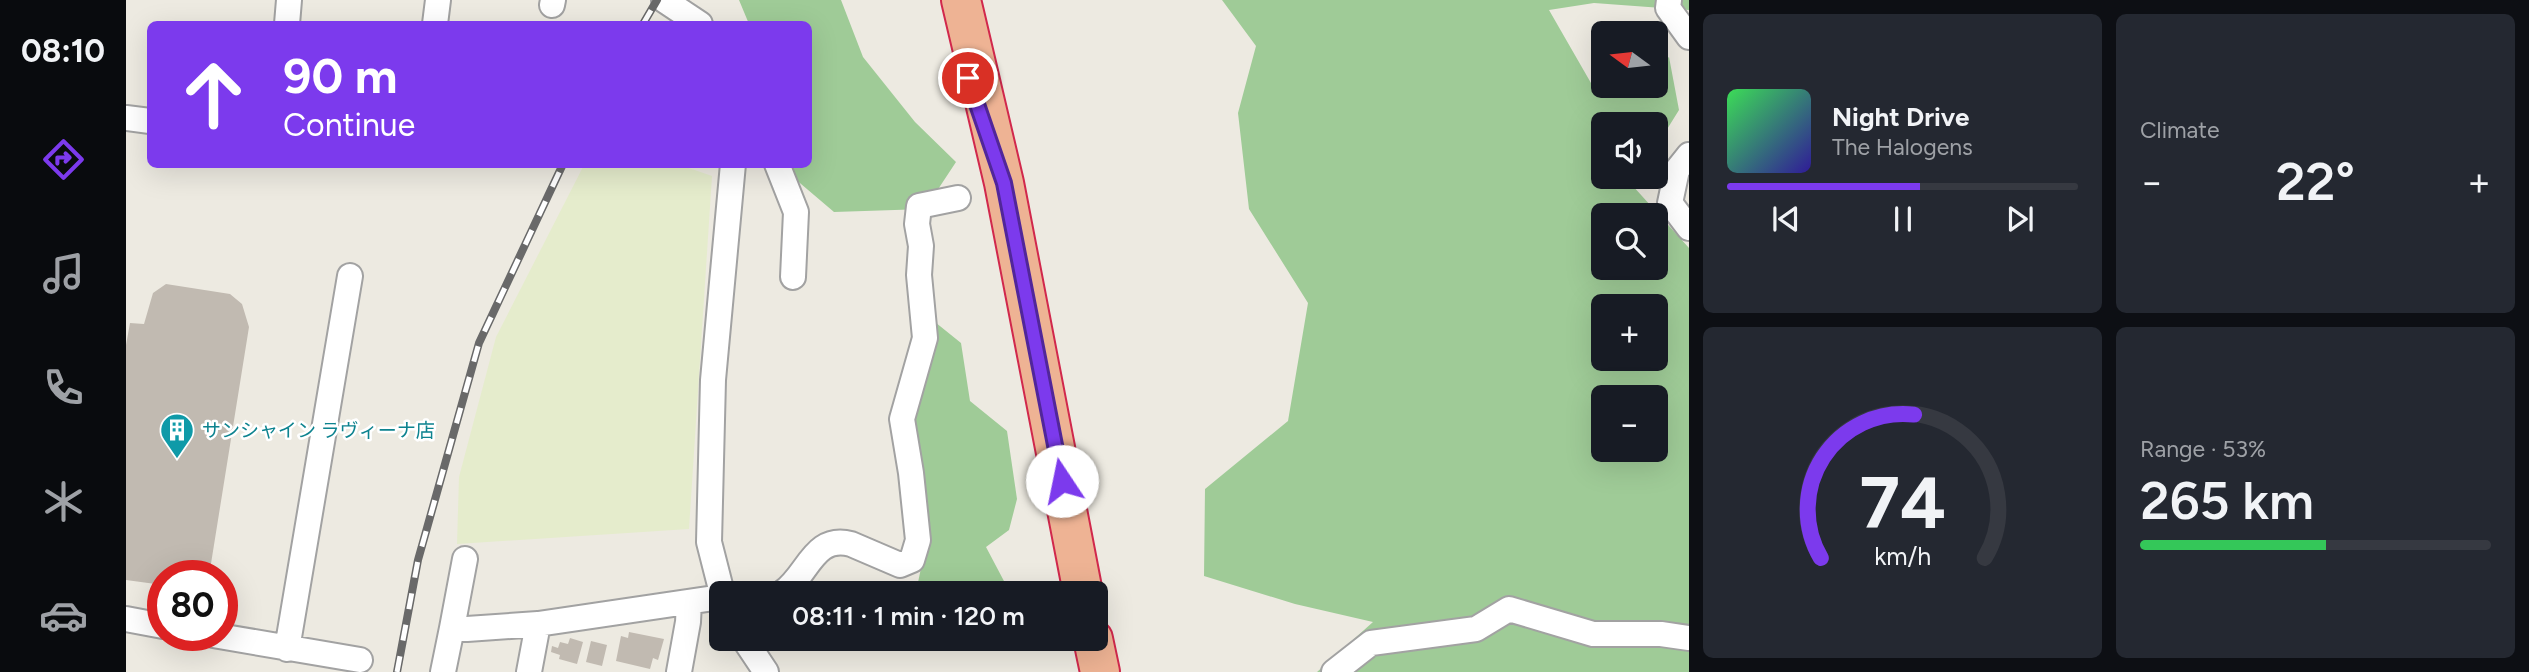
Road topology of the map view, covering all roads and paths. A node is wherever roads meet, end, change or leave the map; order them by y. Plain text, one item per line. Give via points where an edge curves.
1 (289, 0) edge
2 (438, 0) edge
3 (664, 0) edge
4 (941, 0) edge
5 (961, 0) edge
6 (988, 0) edge
7 (1669, 0) edge
8 (288, 21) edge
9 (435, 21) edge
10 (696, 21) edge
11 (1689, 37) edge
12 (126, 118) edge
13 (147, 121) edge
14 (1689, 155) edge
15 (733, 168) edge
16 (779, 168) edge
17 (1004, 183) junction
18 (958, 198) dead end
19 (1689, 228) edge
20 (350, 276) dead end
21 (793, 277) dead end
22 (465, 559) dead end
23 (718, 581) edge
24 (797, 581) edge
25 (1081, 581) edge
26 (709, 598) edge
27 (689, 602) junction
28 (126, 619) edge
29 (147, 623) edge
30 (538, 624) junction
31 (453, 628) junction
32 (1689, 638) edge
33 (238, 640) edge
34 (287, 649) junction
35 (752, 651) edge
36 (1096, 651) edge
37 (360, 660) dead end
38 (443, 672) edge
39 (528, 672) edge
40 (679, 672) edge
41 (766, 672) edge
42 (1100, 672) edge
43 (1334, 672) edge

1 - 8 street
2 - 9 street
3 - 10 street
4 - 17 highway
5 - 17 highway
6 - 17 highway via 1004,83
7 - 11 street via 1668,8
12 - 13 street
14 - 19 street via 1677,170 1670,203
15 - 23 street via 713,380 709,542
16 - 21 street via 796,212
17 - 25 highway
18 - 24 street via 919,206 925,338 902,419 918,540 912,560 900,565 851,544 829,544 815,553
20 - 34 street
22 - 31 street
26 - 27 street
27 - 30 street
27 - 40 street
28 - 29 street
30 - 31 street
30 - 39 street
31 - 38 street
32 - 43 street via 1593,634 1509,610 1476,629 1371,643
33 - 34 street
34 - 37 street
35 - 41 street
36 - 42 highway

